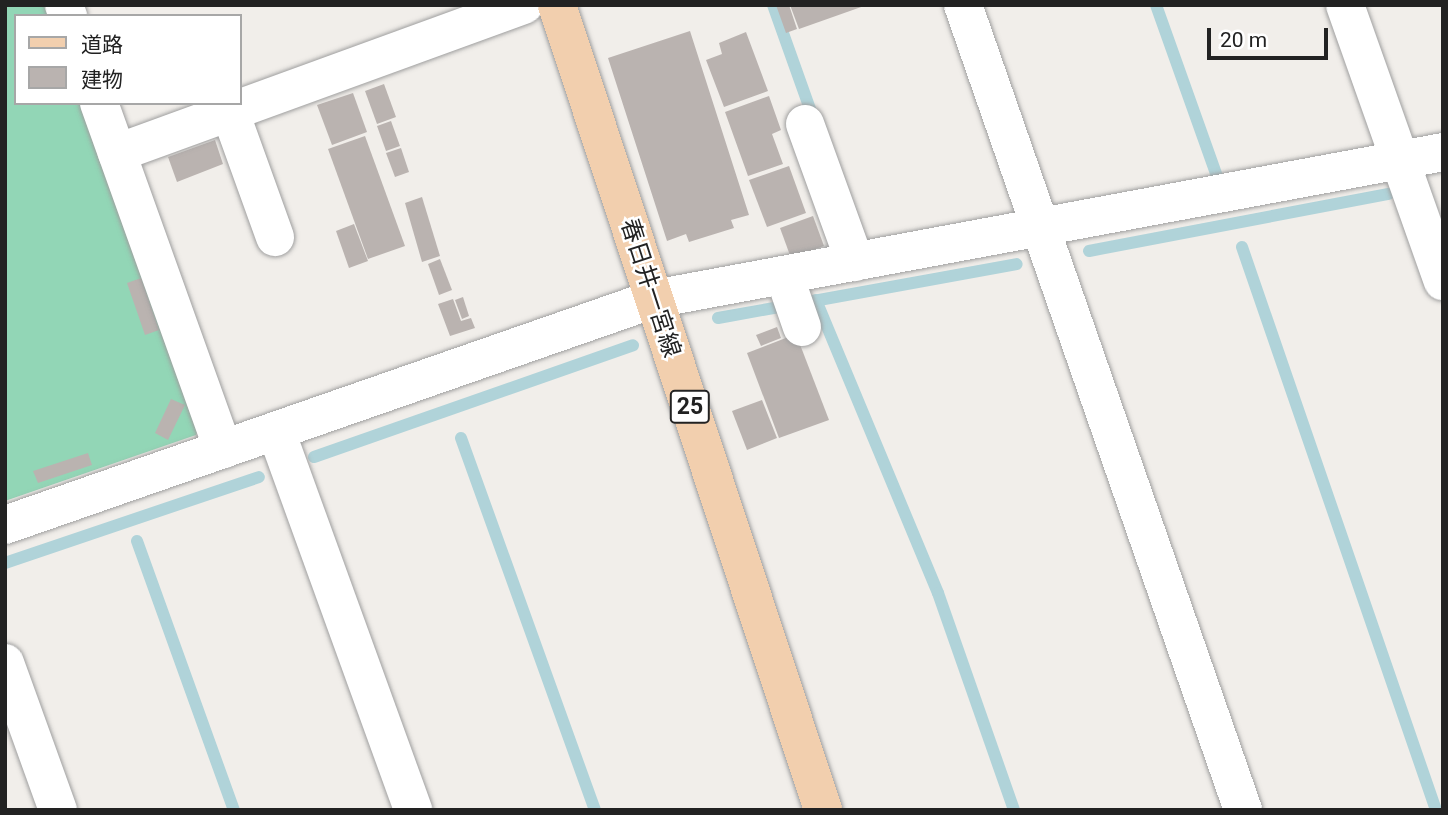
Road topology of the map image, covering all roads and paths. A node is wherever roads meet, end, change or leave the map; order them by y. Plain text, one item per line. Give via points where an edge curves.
1 (524, 5) edge
2 (557, 5) edge
3 (963, 5) edge
4 (1345, 5) edge
5 (242, 100) edge
6 (100, 105) edge
7 (230, 105) edge
8 (240, 105) edge
9 (805, 124) dead end
10 (1443, 152) edge
11 (117, 153) junction
12 (1400, 160) junction
13 (1040, 227) junction
14 (275, 237) dead end
15 (855, 262) junction
16 (1443, 281) edge
17 (654, 299) junction
18 (276, 431) junction
19 (223, 449) junction
20 (5, 524) edge
21 (5, 663) edge
22 (58, 810) edge
23 (413, 810) edge
24 (823, 810) edge
25 (1243, 810) edge

1 - 5 street
2 - 17 main road, 春日井一宮線 / 25
3 - 13 street
4 - 12 street
6 - 11 street
7 - 11 street
8 - 14 street
9 - 15 street
10 - 12 street
11 - 19 street
12 - 13 street
12 - 16 street
13 - 15 street
13 - 25 street
15 - 17 street via 794,303
17 - 18 street
17 - 24 main road, 春日井一宮線 / 25
18 - 19 street
18 - 23 street
19 - 20 street
21 - 22 street

